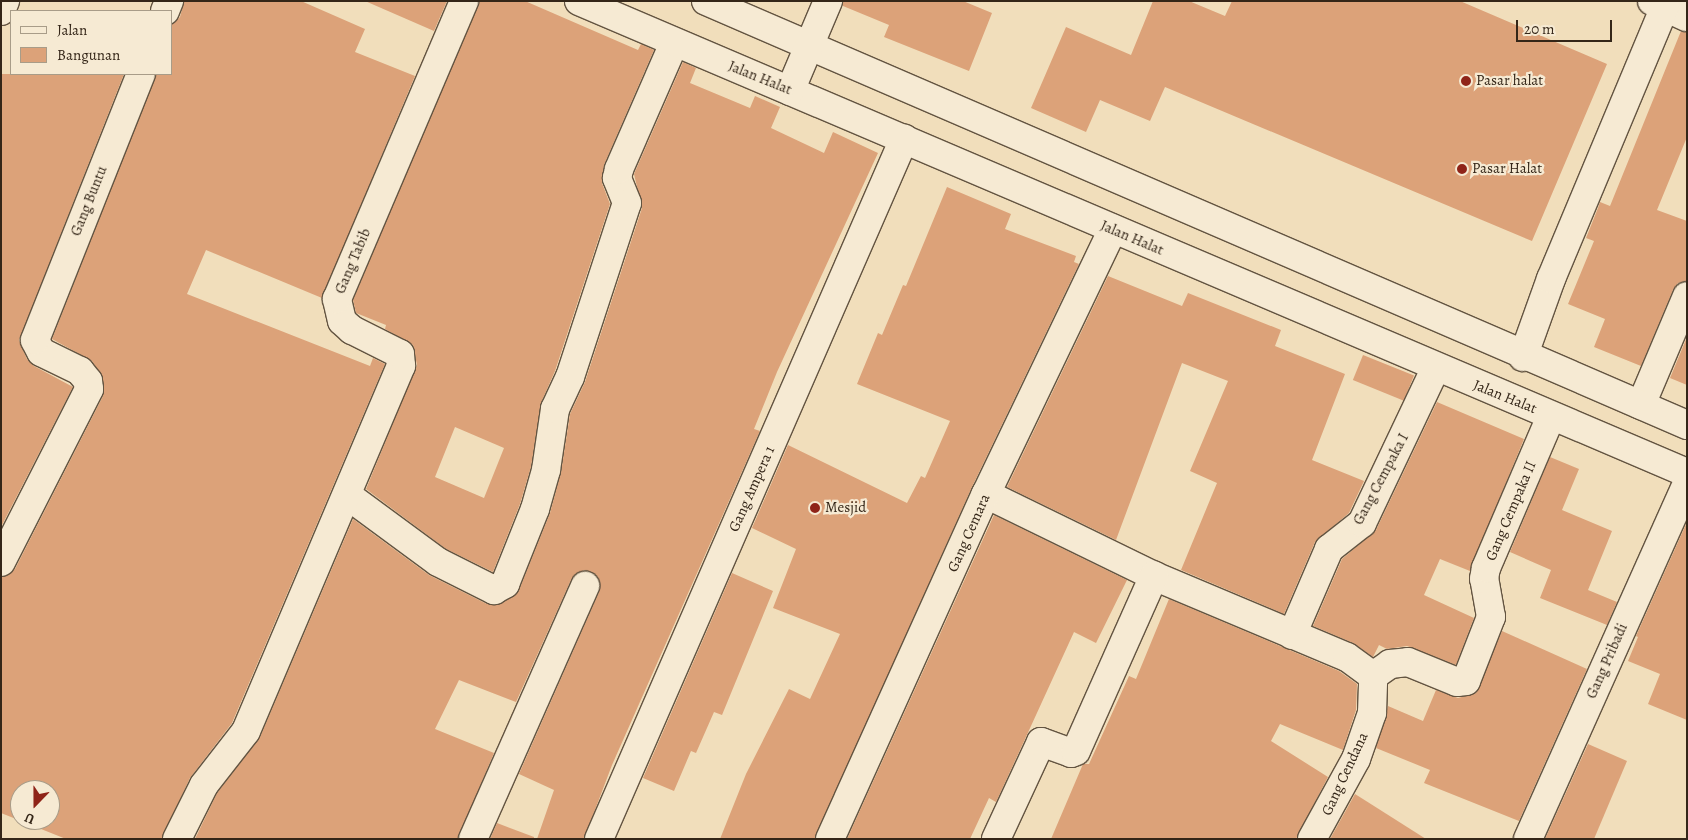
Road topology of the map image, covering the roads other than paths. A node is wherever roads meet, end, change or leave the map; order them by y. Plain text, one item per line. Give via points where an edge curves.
1 (5, 1) edge
2 (464, 1) edge
3 (578, 1) edge
4 (706, 1) edge
5 (828, 1) edge
6 (1668, 8) edge
7 (1, 11) edge
8 (674, 43) junction
9 (809, 48) junction
10 (141, 75) edge
11 (790, 91) junction
12 (904, 139) junction
13 (1113, 229) junction
14 (1687, 296) edge
15 (1523, 357) junction
16 (1435, 368) junction
17 (1641, 405) junction
18 (1551, 416) junction
19 (1687, 425) edge
20 (1687, 473) edge
21 (1687, 483) edge
22 (986, 494) junction
23 (347, 495) junction
24 (1, 562) edge
25 (1154, 576) junction
26 (585, 586) dead end
27 (1292, 635) junction
28 (1373, 676) junction
29 (177, 839) edge
30 (473, 839) edge
31 (599, 839) edge
32 (830, 839) edge
33 (996, 839) edge
34 (1312, 839) edge
35 (1528, 839) edge

1 - 7 street
2 - 23 street, Gang Tabib via 337,298 342,321 352,330 400,354 401,366
3 - 8 street, Jalan Halat
4 - 9 street
5 - 9 street
6 - 15 street via 1551,279
8 - 11 street, Jalan Halat
8 - 23 street via 619,169 617,178 627,203 570,377 555,409 546,470 535,509 505,584 494,590 438,562
9 - 11 street
9 - 15 street
10 - 24 street, Gang Buntu via 38,327 37,347 80,371 88,381 89,389
11 - 12 street, Jalan Halat
12 - 13 street, Jalan Halat
12 - 31 street, Gang Ampera 1
13 - 16 street, Jalan Halat
13 - 22 street, Gang Cemara
14 - 17 street
15 - 17 street
16 - 18 street, Jalan Halat
16 - 27 street, Gang Cempaka I via 1362,523 1336,541 1330,550
17 - 19 street
18 - 20 street, Jalan Halat
18 - 28 street, Gang Cempaka II via 1486,568 1484,579 1491,617 1466,681 1457,682 1408,662 1390,664
21 - 35 street, Gang Pribadi
22 - 25 street
22 - 32 street, Gang Cemara
23 - 29 street via 246,731 204,785
25 - 27 street
25 - 33 street via 1076,750 1071,753 1041,742
26 - 30 street
27 - 28 street via 1347,657
28 - 34 street, Gang Cendana via 1372,713 1356,759

